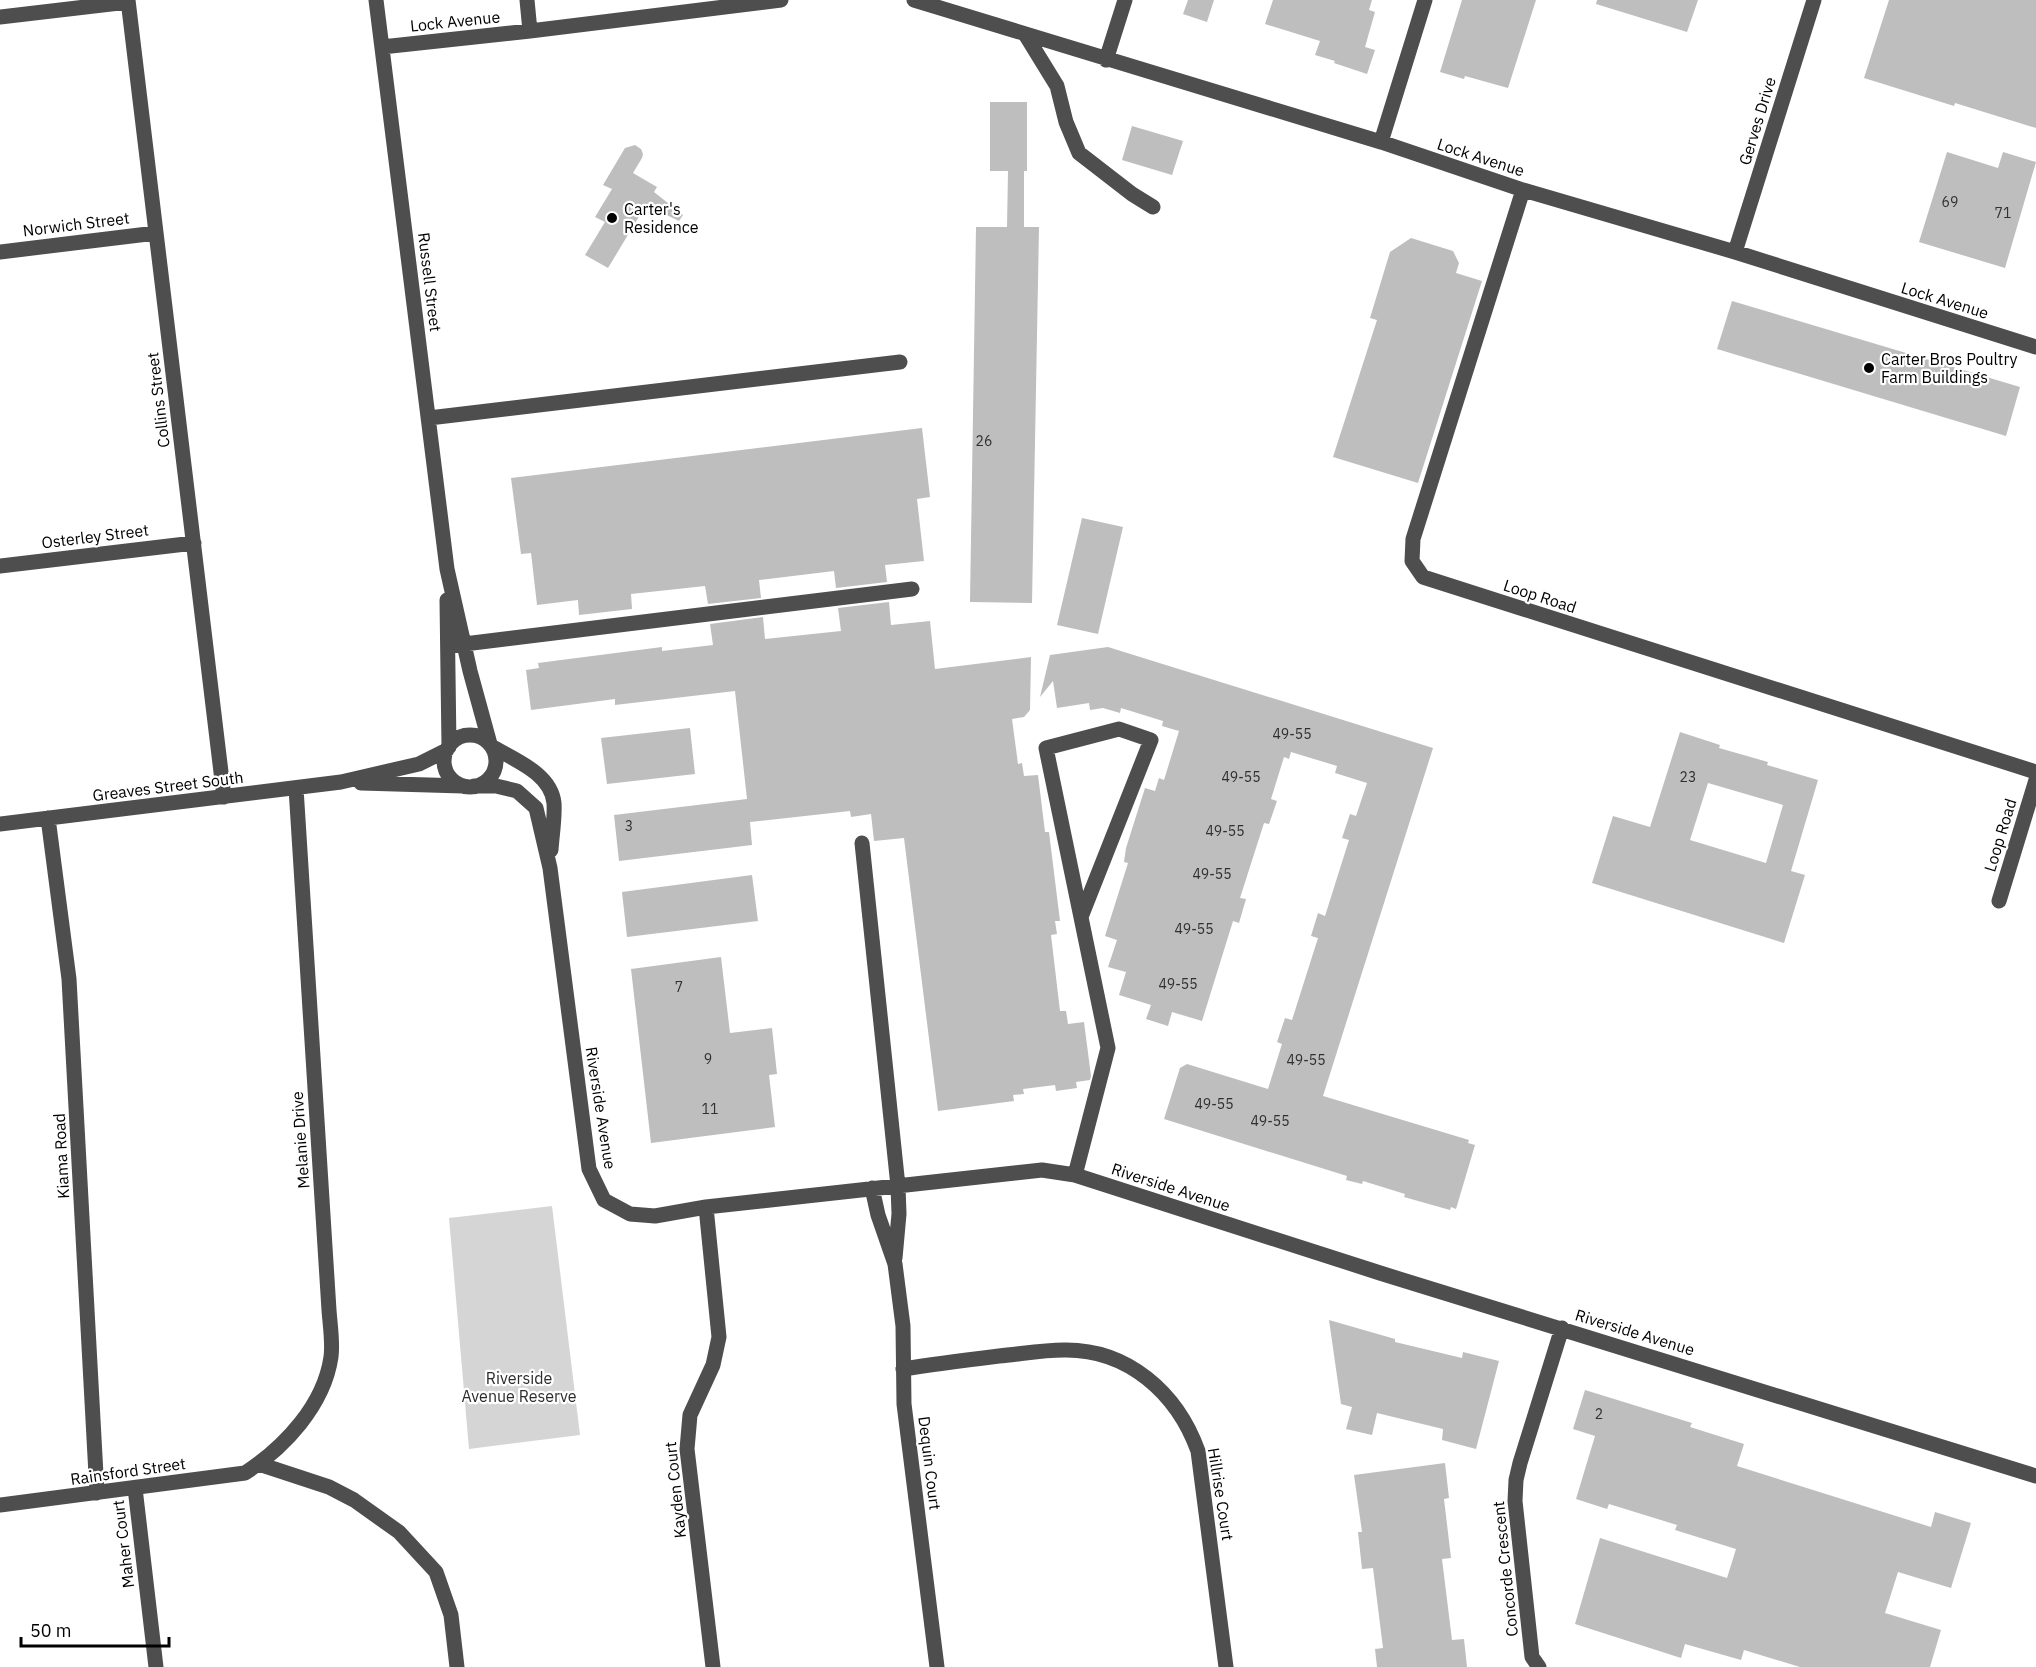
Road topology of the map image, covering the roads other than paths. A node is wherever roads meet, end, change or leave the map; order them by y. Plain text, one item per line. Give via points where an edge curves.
1 (376, 0) edge
2 (527, 0) edge
3 (781, 0) edge
4 (914, 0) edge
5 (1125, 0) edge
6 (1425, 0) edge
7 (1814, 0) edge
8 (128, 1) edge
9 (0, 17) edge
10 (530, 31) junction
11 (1025, 34) junction
12 (382, 47) junction
13 (1106, 60) junction
14 (1381, 142) junction
15 (1523, 190) junction
16 (1153, 207) dead end
17 (156, 233) junction
18 (0, 252) edge
19 (1735, 252) junction
20 (2036, 347) edge
21 (900, 362) dead end
22 (429, 418) junction
23 (194, 543) junction
24 (0, 566) edge
25 (447, 569) junction
26 (912, 589) dead end
27 (464, 645) junction
28 (448, 646) junction
29 (491, 745) junction
30 (448, 749) junction
31 (2036, 772) edge
32 (2036, 780) edge
33 (341, 782) junction
34 (469, 786) junction
35 (296, 788) junction
36 (224, 797) junction
37 (48, 818) junction
38 (0, 824) edge
39 (862, 843) dead end
40 (550, 868) junction
41 (1999, 901) dead end
42 (1081, 917) junction
43 (1075, 1175) junction
44 (898, 1186) junction
45 (872, 1188) junction
46 (706, 1207) junction
47 (895, 1264) junction
48 (1562, 1328) junction
49 (903, 1369) junction
50 (259, 1464) junction
51 (2036, 1476) edge
52 (135, 1488) junction
53 (97, 1493) junction
54 (0, 1505) edge
55 (156, 1667) edge
56 (458, 1667) edge
57 (713, 1667) edge
58 (937, 1667) edge
59 (1226, 1667) edge
60 (1539, 1667) edge

1 - 12 street, Russell Street
2 - 10 street
3 - 10 street, Lock Avenue
4 - 11 street, Lock Avenue
5 - 13 street
6 - 14 street
7 - 19 street, Gerves Drive
8 - 9 street
8 - 17 street, Collins Street
10 - 12 street, Lock Avenue
11 - 13 street, Lock Avenue
11 - 16 street via 1057,86 1079,153
12 - 22 street, Russell Street
13 - 14 street, Lock Avenue
14 - 15 street, Lock Avenue
15 - 19 street, Lock Avenue
15 - 31 street, Loop Road via 1413,539 1412,561 1423,577
17 - 18 street, Norwich Street
17 - 23 street, Collins Street
19 - 20 street, Lock Avenue
21 - 22 street
22 - 25 street, Russell Street
23 - 24 street, Osterley Street
23 - 36 street, Collins Street
25 - 27 street, Russell Street
25 - 28 street, Russell Street
26 - 27 street
27 - 28 street
27 - 29 street, Russell Street
28 - 30 street, Russell Street
29 - 30 street via 470,735 455,740
29 - 34 street via 496,761 494,771 482,784
29 - 40 street, Riverside Avenue via 546,782 554,802
30 - 33 street, Greaves Street South via 419,764
30 - 34 street via 446,769 455,782
32 - 41 street, Loop Road
33 - 34 street, Greaves Street South
33 - 35 street, Greaves Street South
34 - 40 street, Riverside Avenue via 516,791 536,808
35 - 36 street, Greaves Street South
35 - 50 street, Melanie Drive via 331,1355 325,1384 312,1408
36 - 37 street, Greaves Street South
37 - 38 street, Greaves Street South
37 - 53 street, Kiama Road via 69,979
39 - 44 street, Dequin Court
40 - 46 street, Riverside Avenue via 590,1169 604,1200 630,1214 655,1216
42 - 42 street via 1046,748 1119,729 1151,740
42 - 43 street via 1108,1048
43 - 44 street, Riverside Avenue via 1042,1170
43 - 48 street, Riverside Avenue
44 - 45 street, Riverside Avenue
44 - 47 street, Dequin Court
45 - 46 street, Riverside Avenue
45 - 47 street, Dequin Court
46 - 57 street, Kayden Court via 718,1337 713,1365 690,1415 687,1449
47 - 49 street, Dequin Court via 903,1326
48 - 51 street, Riverside Avenue
48 - 60 street, Concorde Crescent via 1516,1480 1532,1657
49 - 58 street, Dequin Court
49 - 59 street, Hillrise Court via 1046,1351 1082,1351 1126,1364 1158,1387 1187,1423 1198,1450
50 - 52 street, Rainsford Street via 245,1473
50 - 56 street via 329,1487 399,1532 436,1572 451,1615
52 - 53 street, Rainsford Street
52 - 55 street, Maher Court
53 - 54 street, Rainsford Street

